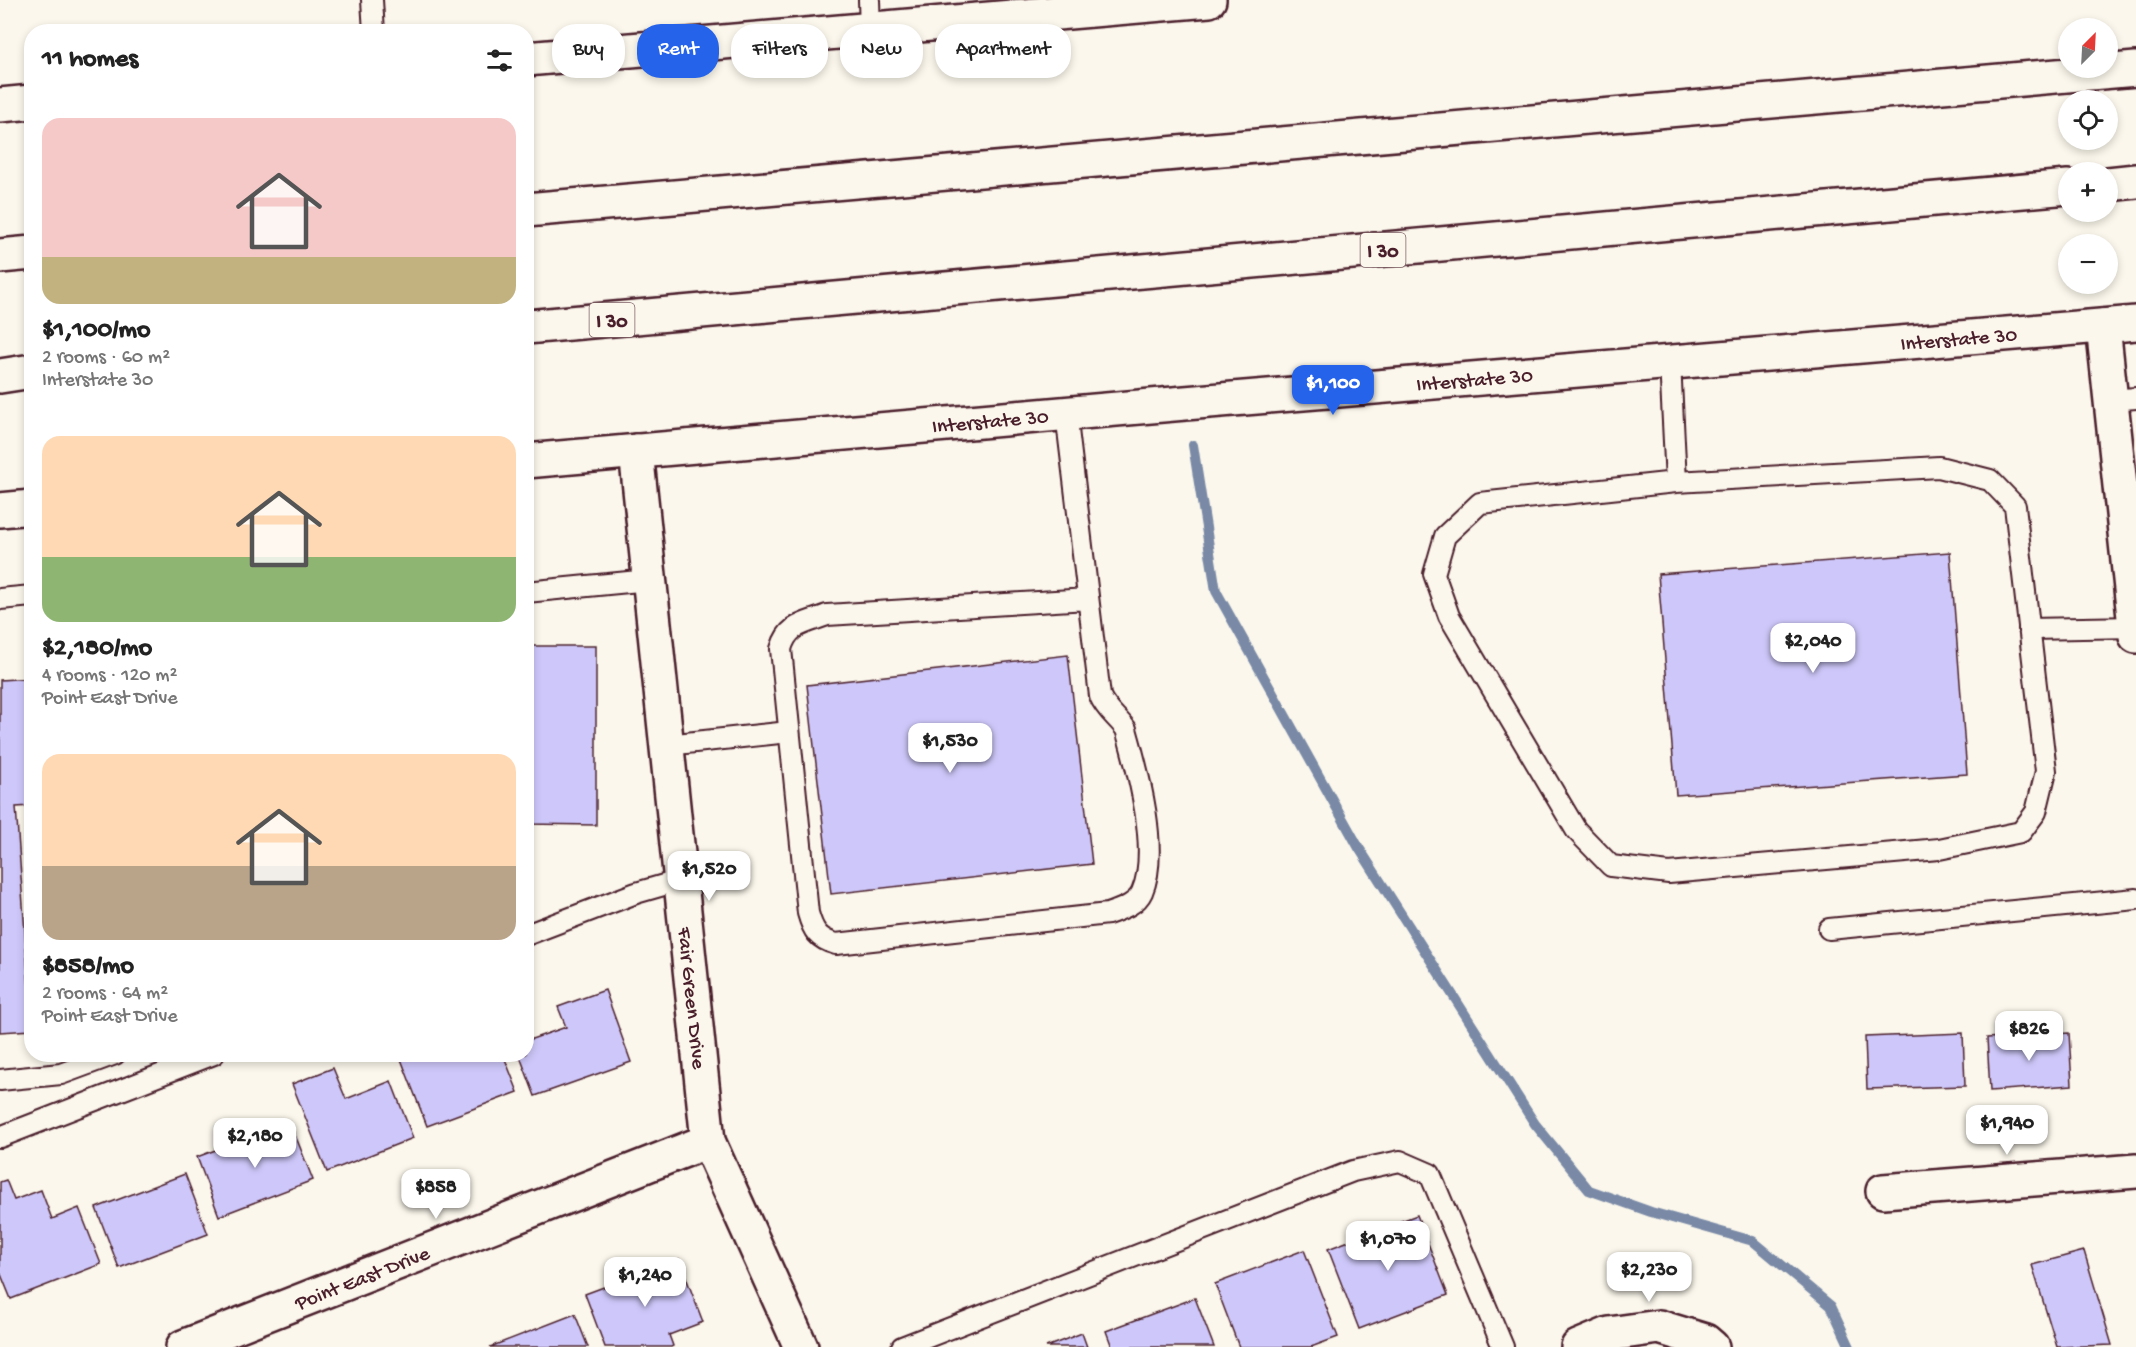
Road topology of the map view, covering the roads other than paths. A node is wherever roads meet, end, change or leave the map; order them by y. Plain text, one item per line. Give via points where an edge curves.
1 (372, 0) edge
2 (1209, 0) edge
3 (870, 15) edge
4 (374, 24) edge
5 (534, 58) edge
6 (2136, 69) edge
7 (24, 103) edge
8 (0, 105) edge
9 (2058, 188) edge
10 (534, 209) edge
11 (0, 239) edge
12 (24, 240) edge
13 (24, 254) edge
14 (0, 256) edge
15 (2136, 323) edge
16 (534, 326) edge
17 (2103, 326) junction
18 (1670, 362) junction
19 (24, 371) edge
20 (0, 374) edge
21 (2123, 399) edge
22 (1066, 413) junction
23 (636, 451) junction
24 (534, 460) edge
25 (1676, 482) junction
26 (650, 580) junction
27 (534, 591) edge
28 (24, 597) edge
29 (0, 598) edge
30 (1088, 599) junction
31 (2029, 629) junction
32 (2136, 630) edge
33 (789, 732) junction
34 (667, 745) junction
35 (681, 880) junction
36 (2136, 900) edge
37 (1829, 929) dead end
38 (534, 932) edge
39 (93, 1062) edge
40 (193, 1062) edge
41 (0, 1080) edge
42 (0, 1137) edge
43 (708, 1141) junction
44 (2136, 1171) edge
45 (1883, 1191) dead end
46 (183, 1347) edge
47 (801, 1347) edge
48 (902, 1347) edge
49 (1503, 1347) edge
50 (1578, 1347) edge
51 (1712, 1347) edge

1 - 4 lane
2 - 3 main road
3 - 5 main road
6 - 10 main road
7 - 8 main road
9 - 16 main road, I 30
11 - 12 main road
13 - 14 main road
15 - 17 main road, Interstate 30
17 - 18 main road, Interstate 30
17 - 21 main road
18 - 22 main road, Interstate 30
18 - 25 lane
19 - 20 main road
21 - 32 main road
22 - 23 main road, Interstate 30
22 - 30 lane
23 - 24 main road, Interstate 30
23 - 26 main road, Fair Green Drive
25 - 31 lane via 1939,466 1990,480 2015,506
25 - 31 lane via 1480,503 1445,536 1434,573 1449,616 1576,830 1611,866 1670,873 1940,849 2021,832 2036,812 2046,771
26 - 27 lane
26 - 34 main road, Fair Green Drive
28 - 29 lane
30 - 33 lane via 827,615 795,628 785,635 781,649
30 - 33 lane via 1100,696 1105,708 1126,729 1146,829 1148,869 1141,894 1128,906 1108,914 836,944 822,940 808,914
31 - 32 lane
33 - 34 lane
34 - 35 main road, Fair Green Drive
35 - 38 lane
35 - 43 main road, Fair Green Drive
36 - 37 lane
39 - 41 lane via 61,1074
40 - 42 lane
43 - 46 main road, Point East Drive
43 - 47 main road, Fair Green Drive
44 - 45 main road
48 - 49 lane via 1353,1172 1400,1161 1430,1174
50 - 51 main road via 1609,1334 1659,1327 1705,1341

